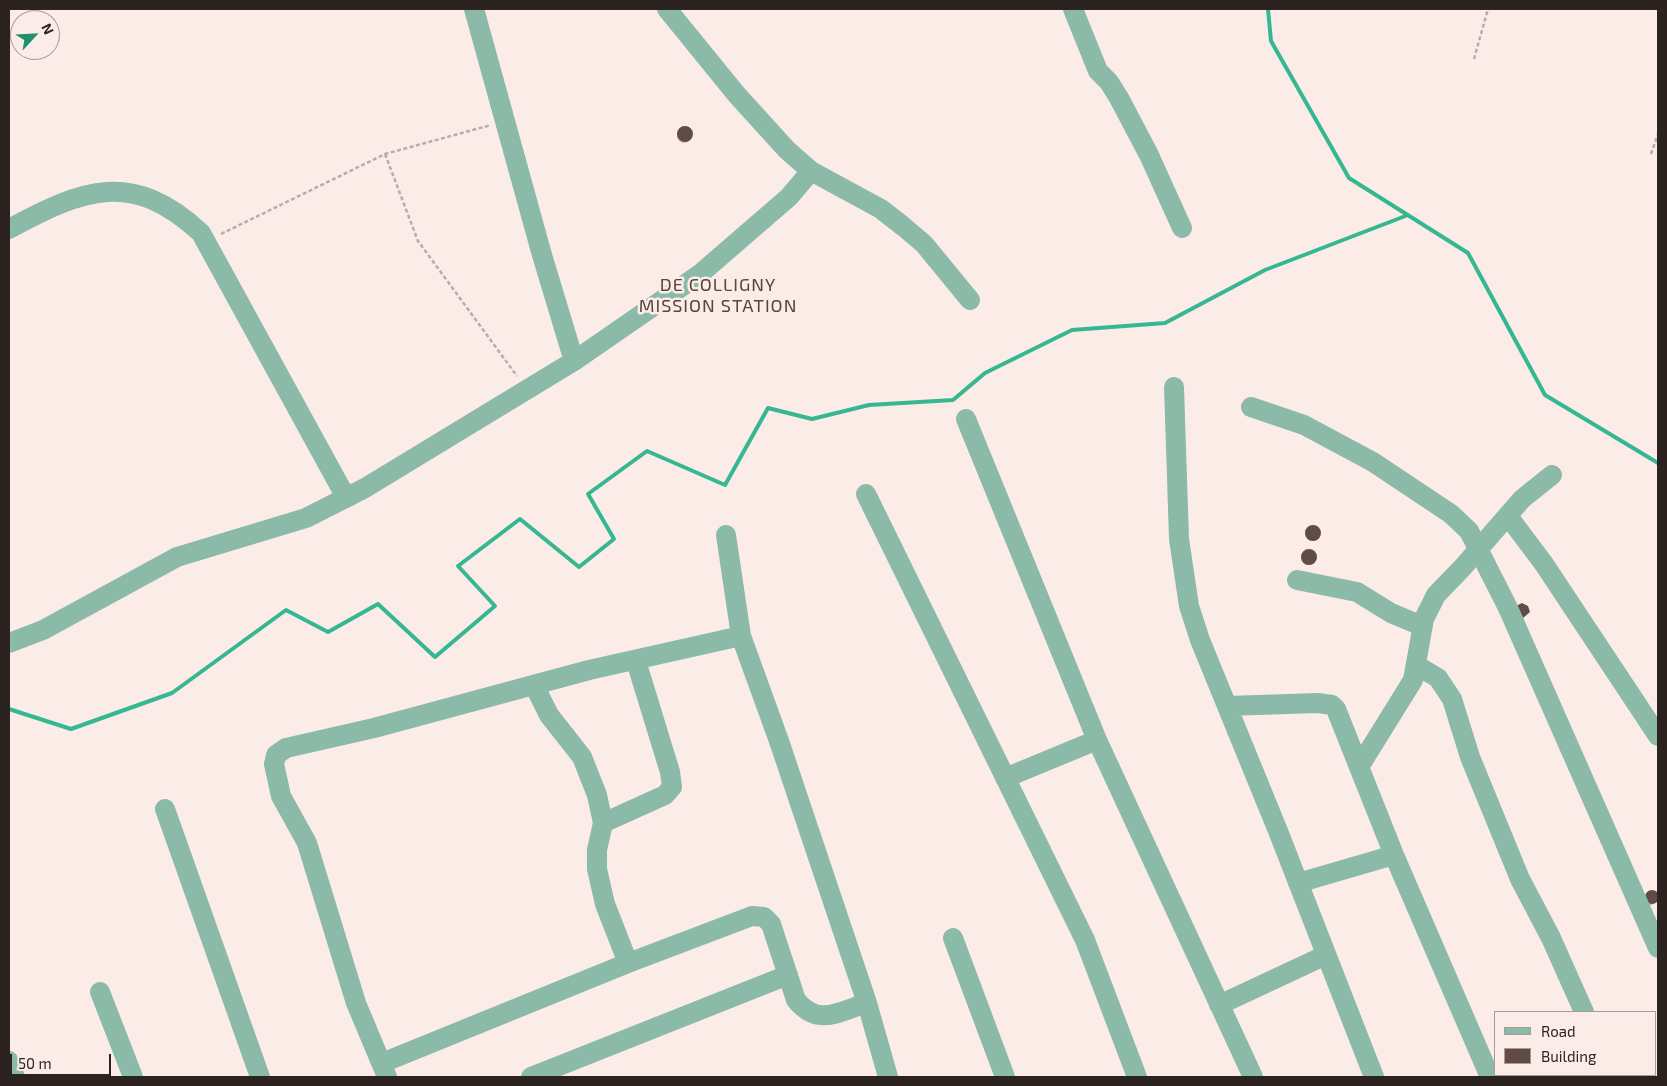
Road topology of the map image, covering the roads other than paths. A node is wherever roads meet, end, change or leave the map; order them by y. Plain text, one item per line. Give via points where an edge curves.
1 (474, 9) edge
2 (667, 9) edge
3 (1073, 9) edge
4 (811, 171) junction
5 (1182, 228) dead end
6 (9, 229) edge
7 (970, 300) dead end
8 (574, 361) junction
9 (1174, 386) dead end
10 (1251, 407) dead end
11 (966, 419) dead end
12 (1552, 475) dead end
13 (866, 494) dead end
14 (350, 496) junction
15 (1508, 516) junction
16 (726, 535) dead end
17 (1478, 550) junction
18 (1297, 580) dead end
19 (1422, 626) junction
20 (741, 636) junction
21 (9, 643) edge
22 (636, 661) junction
23 (1416, 665) junction
24 (534, 685) junction
25 (1226, 706) junction
26 (1658, 736) edge
27 (1097, 740) junction
28 (1360, 768) junction
29 (1005, 778) junction
30 (166, 809) dead end
31 (603, 823) junction
32 (1394, 855) junction
33 (1298, 883) junction
34 (954, 938) dead end
35 (1658, 948) edge
36 (1326, 955) junction
37 (628, 963) junction
38 (788, 975) junction
39 (100, 992) dead end
40 (866, 1003) junction
41 (1219, 1005) junction
42 (1584, 1011) edge
43 (9, 1061) edge
44 (385, 1070) edge
45 (14, 1077) edge
46 (133, 1077) edge
47 (260, 1077) edge
48 (531, 1077) edge
49 (888, 1077) edge
50 (1005, 1077) edge
51 (1137, 1077) edge
52 (1253, 1077) edge
53 (1374, 1077) edge
54 (1490, 1077) edge

1 - 8 street
2 - 4 street via 775,136
3 - 5 street via 1094,63 1119,98
4 - 7 street via 880,209 904,227 924,244
4 - 8 street via 789,197 700,274
6 - 14 street via 46,209 92,193 128,192 184,218 201,233 332,473 342,490
8 - 14 street
9 - 25 street via 1179,539 1186,590 1200,640
10 - 17 street via 1304,425 1373,462 1464,524
11 - 27 street
12 - 15 street via 1522,499
13 - 29 street
14 - 21 street via 306,518 178,557 42,630
15 - 17 street
15 - 26 street via 1544,564
16 - 20 street
17 - 19 street via 1436,595
17 - 35 street via 1508,608
18 - 19 street via 1358,592 1391,613
19 - 23 street
20 - 22 street
20 - 40 street
22 - 24 street
22 - 31 street via 672,787 665,795
23 - 28 street via 1413,680
23 - 42 street via 1438,678 1452,699 1470,756 1520,880 1551,938
24 - 31 street via 550,715 587,767
24 - 44 street via 286,748 275,757 281,796 307,843 356,1003
25 - 28 street via 1318,702 1332,705
25 - 33 street
27 - 29 street
27 - 41 street
28 - 32 street
29 - 51 street via 1085,940
30 - 47 street
31 - 37 street via 596,850 597,870 604,904
32 - 33 street
32 - 54 street
33 - 36 street
34 - 50 street
36 - 41 street
36 - 53 street
37 - 38 street via 759,915 771,924
37 - 44 street
38 - 40 street via 796,1000 813,1015 825,1016
38 - 48 street
39 - 46 street
40 - 49 street
41 - 52 street
43 - 45 street

